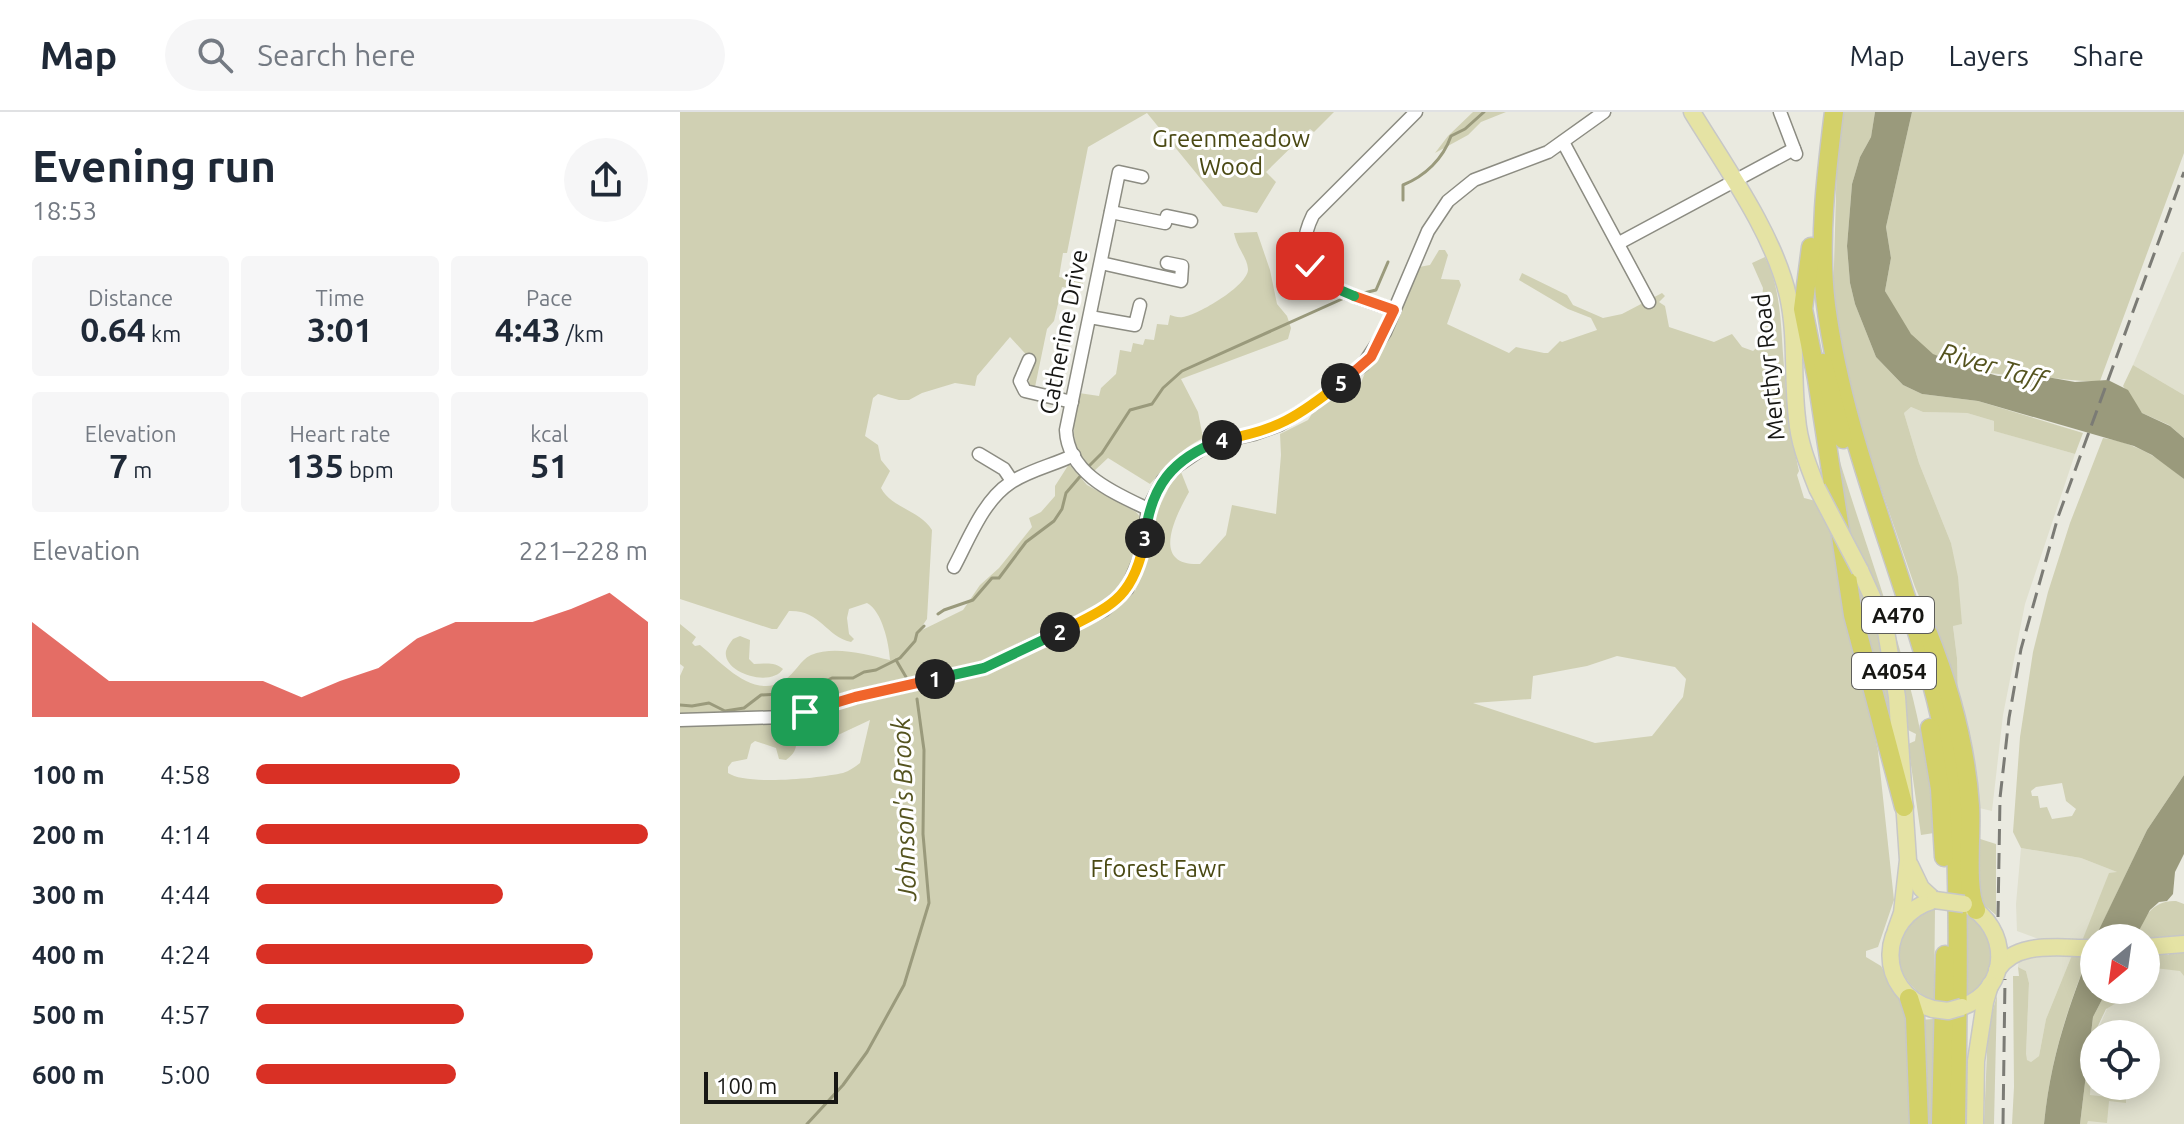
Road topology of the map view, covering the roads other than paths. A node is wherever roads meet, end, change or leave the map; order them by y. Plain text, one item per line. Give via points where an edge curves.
1 (1416, 112) edge
2 (1604, 112) edge
3 (1692, 112) edge
4 (1780, 112) edge
5 (1822, 112) edge
6 (1834, 112) edge
7 (1563, 142) junction
8 (1142, 177) dead end
9 (1733, 180) junction
10 (1111, 212) junction
11 (1191, 221) dead end
12 (1619, 243) junction
13 (1811, 247) junction
14 (1101, 263) junction
15 (1167, 263) dead end
16 (1649, 302) dead end
17 (1140, 305) dead end
18 (1394, 310) junction
19 (1090, 317) junction
20 (1029, 360) dead end
21 (1072, 402) junction
22 (979, 454) dead end
23 (1074, 455) junction
24 (1012, 481) junction
25 (1148, 509) junction
26 (954, 567) dead end
27 (1898, 573) junction
28 (680, 720) edge
29 (1904, 807) junction
30 (1908, 860) junction
31 (1935, 900) junction
32 (1974, 910) junction
33 (1896, 930) junction
34 (2035, 949) junction
35 (2080, 949) edge
36 (1994, 978) junction
37 (1909, 998) junction
38 (1951, 1012) junction
39 (1976, 1061) junction
40 (1919, 1124) edge
41 (1941, 1124) edge
42 (1956, 1124) edge
43 (1975, 1124) edge

1 - 18 street via 1313,215 1306,233 1306,257 1318,277
2 - 7 street
3 - 9 main road, Merthyr Road / A4054
4 - 9 street via 1796,152
5 - 13 highway, A470
6 - 27 highway, A470 via 1824,217 1826,301 1854,435
7 - 12 street
7 - 18 street via 1474,180 1448,201 1428,231
8 - 10 street, Catherine Drive via 1119,172
9 - 12 street
9 - 29 main road, Merthyr Road / A4054, bridge via 1783,273 1803,453 1876,600 1890,645
10 - 11 street via 1165,223 1167,216
10 - 14 street, Catherine Drive
12 - 16 street
13 - 29 highway via 1803,309 1853,615
13 - 41 highway, A470 via 1821,350 1833,404 1934,742 1945,875
14 - 15 street via 1181,281 1182,266
14 - 19 street, Catherine Drive
17 - 19 street via 1135,325
18 - 25 street via 1363,365 1279,425 1209,444 1163,480
19 - 21 street, Catherine Drive
20 - 21 street via 1020,386
21 - 23 street, Catherine Drive via 1067,438
22 - 24 street via 1004,469
23 - 24 street
23 - 25 street, Catherine Drive via 1103,487
24 - 26 street via 979,520
25 - 28 street via 1141,556 1127,589 1104,610 984,668 784,717
27 - 32 highway via 1929,636 1957,722 1970,805
27 - 42 highway, A470 via 1932,684 1954,793
29 - 30 main road, Merthyr Road / A4054
30 - 31 main road, Merthyr Road / A4054 via 1916,882
30 - 33 main road, Merthyr Road / A4054
31 - 32 main road, bridge
31 - 33 main road via 1911,912
32 - 34 main road
32 - 36 main road via 1995,932
33 - 37 main road via 1891,965
34 - 35 main road
34 - 36 main road via 2011,955
36 - 38 main road via 1980,998
36 - 39 main road
37 - 38 main road
37 - 40 highway via 1915,1017
38 - 39 main road via 1968,1030
39 - 43 main road

